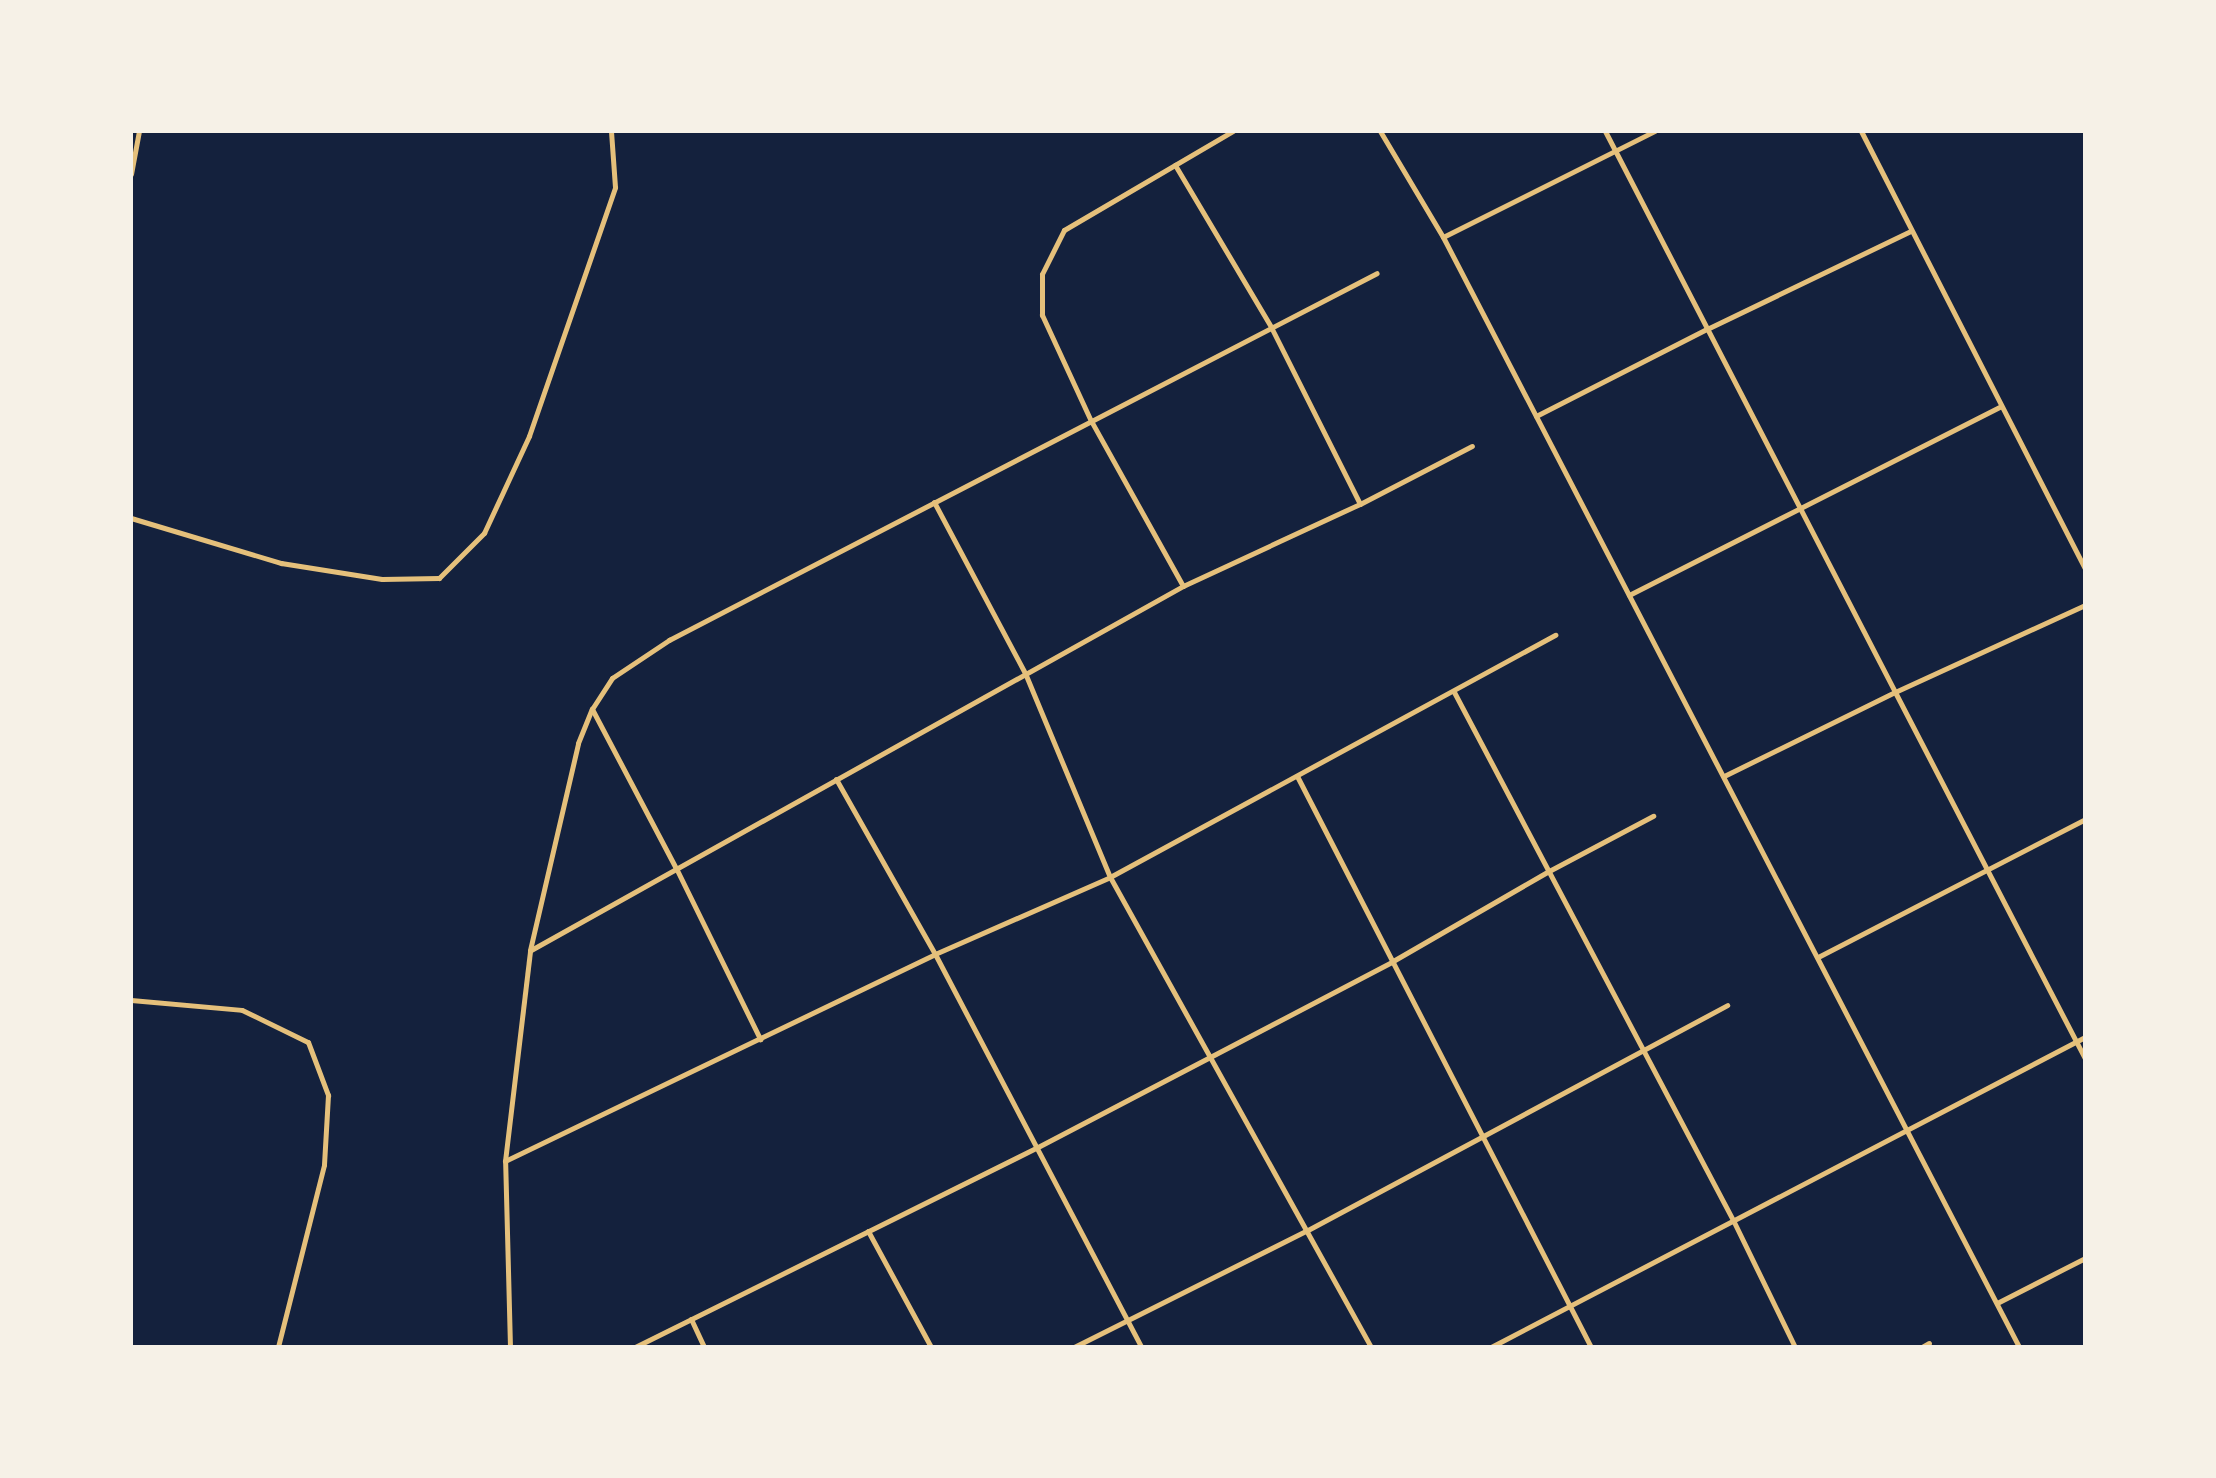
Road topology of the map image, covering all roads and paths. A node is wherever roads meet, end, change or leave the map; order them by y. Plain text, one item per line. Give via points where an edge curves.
1 (139, 131) edge
2 (611, 131) edge
3 (1233, 131) edge
4 (1380, 131) edge
5 (1605, 131) edge
6 (1655, 131) edge
7 (1861, 131) edge
8 (1615, 150) junction
9 (1175, 165) junction
10 (131, 174) edge
11 (1911, 231) junction
12 (1443, 237) junction
13 (1377, 273) dead end
14 (1271, 327) junction
15 (1707, 329) junction
16 (2001, 406) junction
17 (1536, 416) junction
18 (1091, 421) junction
19 (1472, 446) dead end
20 (934, 502) junction
21 (1360, 504) junction
22 (1800, 509) junction
23 (131, 517) edge
24 (2085, 569) edge
25 (1183, 586) junction
26 (1629, 595) junction
27 (2085, 605) edge
28 (1555, 635) dead end
29 (1025, 673) junction
30 (1454, 692) junction
31 (1895, 692) junction
32 (592, 709) junction
33 (1297, 776) junction
34 (1724, 776) junction
35 (836, 779) junction
36 (1653, 816) dead end
37 (2085, 819) edge
38 (676, 868) junction
39 (1986, 869) junction
40 (1549, 871) junction
41 (1110, 877) junction
42 (530, 950) junction
43 (935, 954) junction
44 (1818, 957) junction
45 (1393, 961) junction
46 (131, 1000) edge
47 (1727, 1005) dead end
48 (2085, 1037) edge
49 (760, 1040) junction
50 (2076, 1041) junction
51 (1644, 1052) junction
52 (1209, 1056) junction
53 (2085, 1059) edge
54 (1908, 1129) junction
55 (1483, 1135) junction
56 (1036, 1148) junction
57 (505, 1161) junction
58 (1733, 1220) junction
59 (868, 1231) junction
60 (1306, 1231) junction
61 (2085, 1258) edge
62 (1997, 1303) junction
63 (1572, 1305) junction
64 (691, 1319) junction
65 (1126, 1320) junction
66 (1929, 1343) dead end
67 (278, 1347) edge
68 (510, 1347) edge
69 (635, 1347) edge
70 (704, 1347) edge
71 (931, 1347) edge
72 (1074, 1347) edge
73 (1141, 1347) edge
74 (1371, 1347) edge
75 (1491, 1347) edge
76 (1591, 1347) edge
77 (1795, 1347) edge
78 (1922, 1347) edge
79 (2019, 1347) edge

1 - 10 lane
2 - 23 lane via 615,187 529,436 484,533 439,578 382,579 281,563
3 - 9 lane
4 - 12 lane
5 - 8 lane
6 - 8 lane
7 - 11 lane
8 - 12 lane
8 - 15 lane
9 - 14 lane
9 - 18 lane via 1064,230 1042,274 1042,315
11 - 15 lane
11 - 16 lane
12 - 17 lane
13 - 14 lane
14 - 18 lane
14 - 21 lane
15 - 17 lane
15 - 22 lane
16 - 22 lane
16 - 24 lane
17 - 26 lane
18 - 20 lane
18 - 25 lane
19 - 21 lane
20 - 29 lane
20 - 32 lane via 669,640 612,678
21 - 25 lane
22 - 26 lane
22 - 31 lane
25 - 29 lane
26 - 34 lane
27 - 31 lane
28 - 30 lane
29 - 35 lane
29 - 41 lane
30 - 33 lane
30 - 40 lane
31 - 34 lane
31 - 39 lane
32 - 38 lane
32 - 42 lane via 578,743
33 - 41 lane
33 - 45 lane
34 - 44 lane
35 - 38 lane
35 - 43 lane
36 - 40 lane
37 - 39 lane
38 - 42 lane
38 - 49 lane
39 - 44 lane
39 - 50 lane
40 - 45 lane
40 - 51 lane
41 - 43 lane
41 - 52 lane
42 - 57 lane
43 - 49 lane
43 - 56 lane
44 - 54 lane
45 - 52 lane
45 - 55 lane
46 - 67 lane via 242,1010 308,1042 328,1095 324,1165
47 - 51 lane
48 - 50 lane
49 - 57 lane
50 - 53 lane
50 - 54 lane
51 - 55 lane
51 - 58 lane
52 - 56 lane
52 - 60 lane
54 - 58 lane
54 - 62 lane
55 - 60 lane
55 - 63 lane
56 - 59 lane
56 - 65 lane
57 - 68 lane
58 - 63 lane
58 - 77 lane
59 - 64 lane
59 - 71 lane
60 - 65 lane
60 - 74 lane
61 - 62 lane
62 - 79 lane
63 - 75 lane
63 - 76 lane
64 - 69 lane
64 - 70 lane
65 - 72 lane
65 - 73 lane
66 - 78 lane

